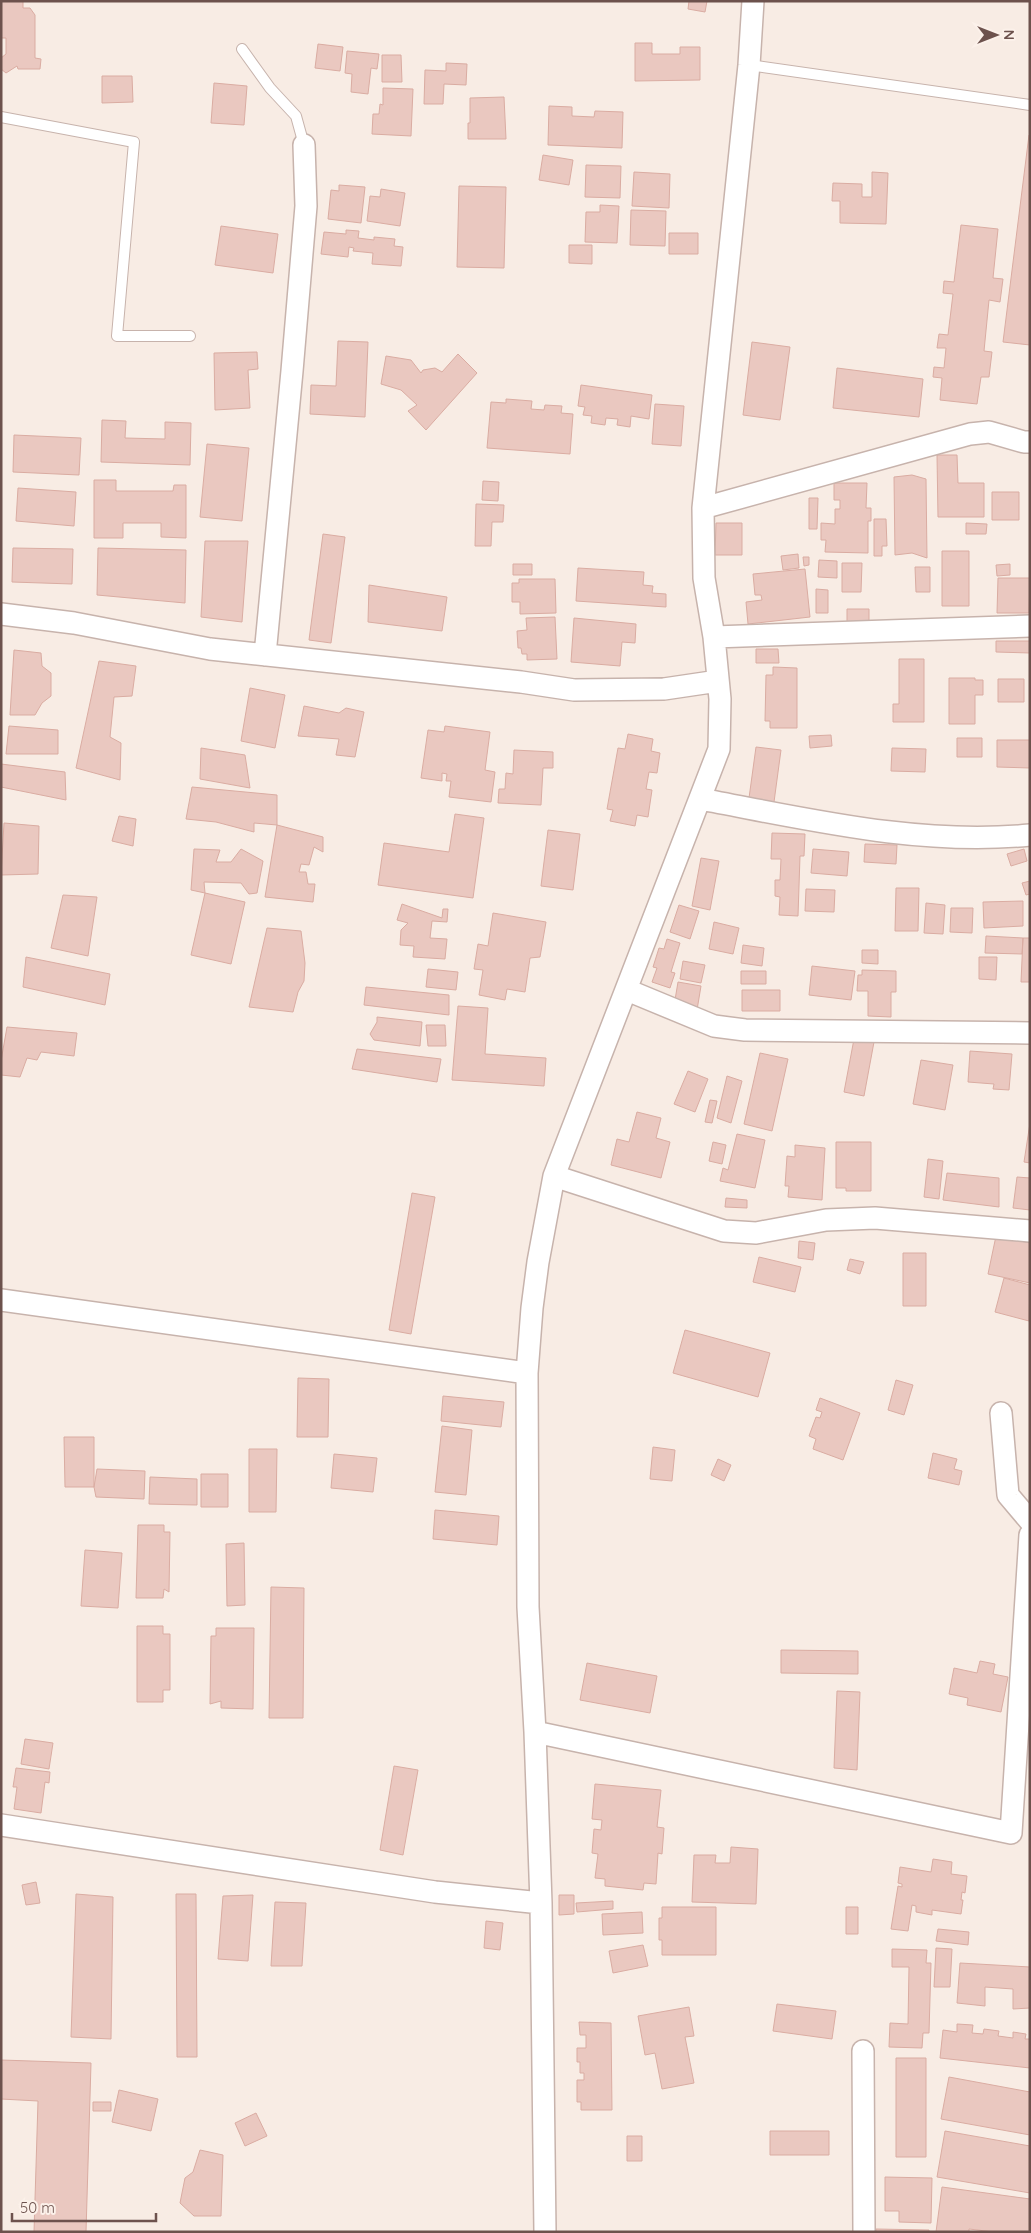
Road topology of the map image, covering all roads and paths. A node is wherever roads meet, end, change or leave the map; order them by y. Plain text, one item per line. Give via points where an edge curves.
1 (753, 1) edge
2 (242, 49) dead end
3 (749, 65) junction
4 (1030, 105) edge
5 (1, 117) edge
6 (304, 145) joint
7 (190, 336) dead end
8 (1030, 442) edge
9 (703, 508) junction
10 (1, 614) edge
11 (1030, 626) edge
12 (714, 638) junction
13 (265, 655) junction
14 (718, 681) junction
15 (700, 799) junction
16 (1030, 835) edge
17 (627, 990) junction
18 (1030, 1033) edge
19 (554, 1176) junction
20 (1030, 1231) edge
21 (1, 1300) edge
22 (527, 1373) junction
23 (1001, 1412) dead end
24 (1030, 1521) edge
25 (1030, 1535) edge
26 (535, 1732) junction
27 (1, 1825) edge
28 (541, 1903) junction
29 (863, 2051) dead end
30 (545, 2232) edge
31 (864, 2232) edge

1 - 3 street
2 - 6 lane via 270,88 296,116
3 - 4 lane
3 - 9 street
5 - 7 lane via 134,142 117,336
6 - 13 street via 306,206
8 - 9 street via 989,432 970,434
9 - 12 street via 704,578
10 - 13 street
11 - 12 street
12 - 14 street
13 - 14 street via 512,680 574,690 664,689
14 - 15 street via 720,749
15 - 16 street via 862,829 958,838
15 - 17 street
17 - 18 street via 714,1026 745,1030
17 - 19 street
19 - 20 street via 724,1232 756,1233 826,1220 875,1218
19 - 22 street via 538,1262
21 - 22 street
22 - 26 street via 528,1607
23 - 24 street via 1008,1495
25 - 26 street via 1011,1833
26 - 28 street
27 - 28 street via 435,1892
28 - 30 street
29 - 31 street

